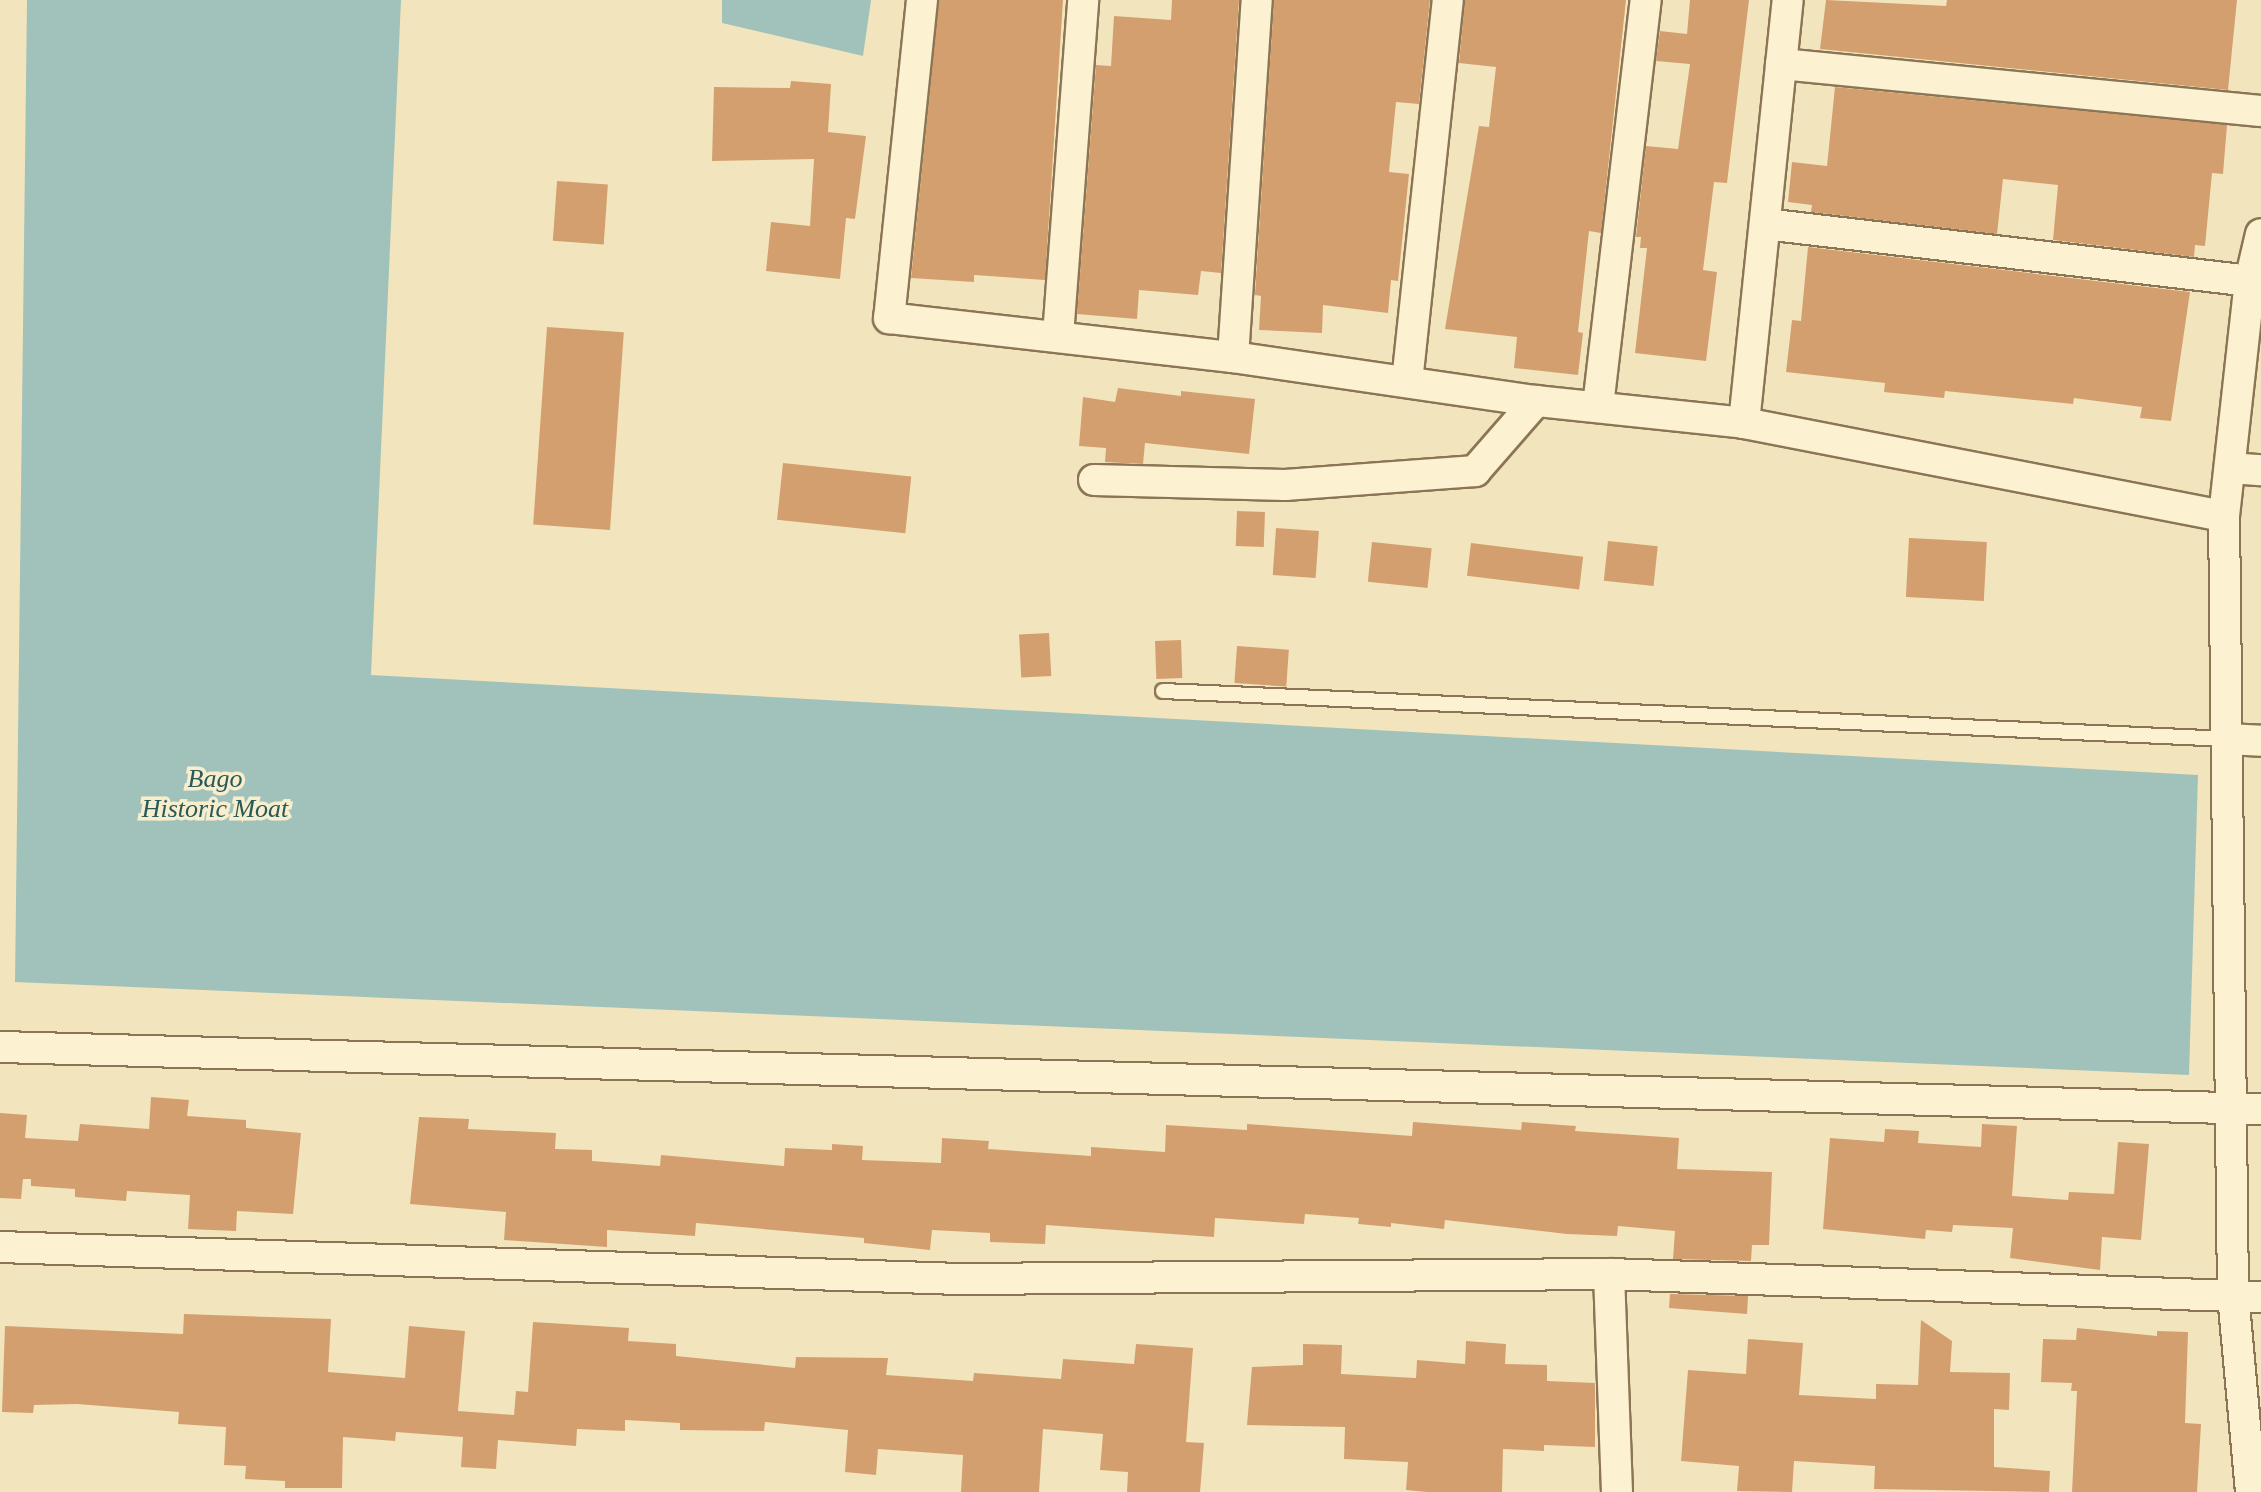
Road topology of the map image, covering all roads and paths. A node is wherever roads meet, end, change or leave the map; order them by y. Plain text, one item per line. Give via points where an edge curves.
1 (922, 0) edge
2 (1083, 0) edge
3 (1257, 0) edge
4 (1448, 0) edge
5 (1646, 0) edge
6 (1788, 0) edge
7 (1781, 64) junction
8 (2261, 111) edge
9 (1765, 224) junction
10 (2261, 234) edge
11 (2250, 281) junction
12 (1058, 337) junction
13 (1233, 358) junction
14 (1407, 382) junction
15 (1536, 401) junction
16 (1598, 406) junction
17 (1744, 423) junction
18 (2230, 468) junction
19 (2261, 470) edge
20 (1094, 480) dead end
21 (2224, 516) junction
22 (1163, 691) dead end
23 (2227, 738) junction
24 (2261, 741) edge
25 (0, 1047) edge
26 (2246, 1108) edge
27 (0, 1247) edge
28 (1609, 1274) junction
29 (2247, 1296) edge
30 (1617, 1492) edge
31 (2251, 1492) edge

1 - 12 street via 889,318
2 - 12 street
3 - 13 street
4 - 14 street
5 - 16 street
6 - 7 street
7 - 8 street
7 - 9 street
9 - 11 street
9 - 17 street
10 - 11 street
11 - 18 street
12 - 13 street
13 - 14 street
14 - 15 street
15 - 16 street
15 - 20 street via 1475,471 1285,485
16 - 17 street
17 - 21 street
18 - 19 street
18 - 21 street
21 - 23 street
22 - 23 lane
23 - 24 street
23 - 26 street
25 - 26 street
26 - 29 street
27 - 28 street via 959,1279
28 - 29 street
28 - 30 street
29 - 31 street

